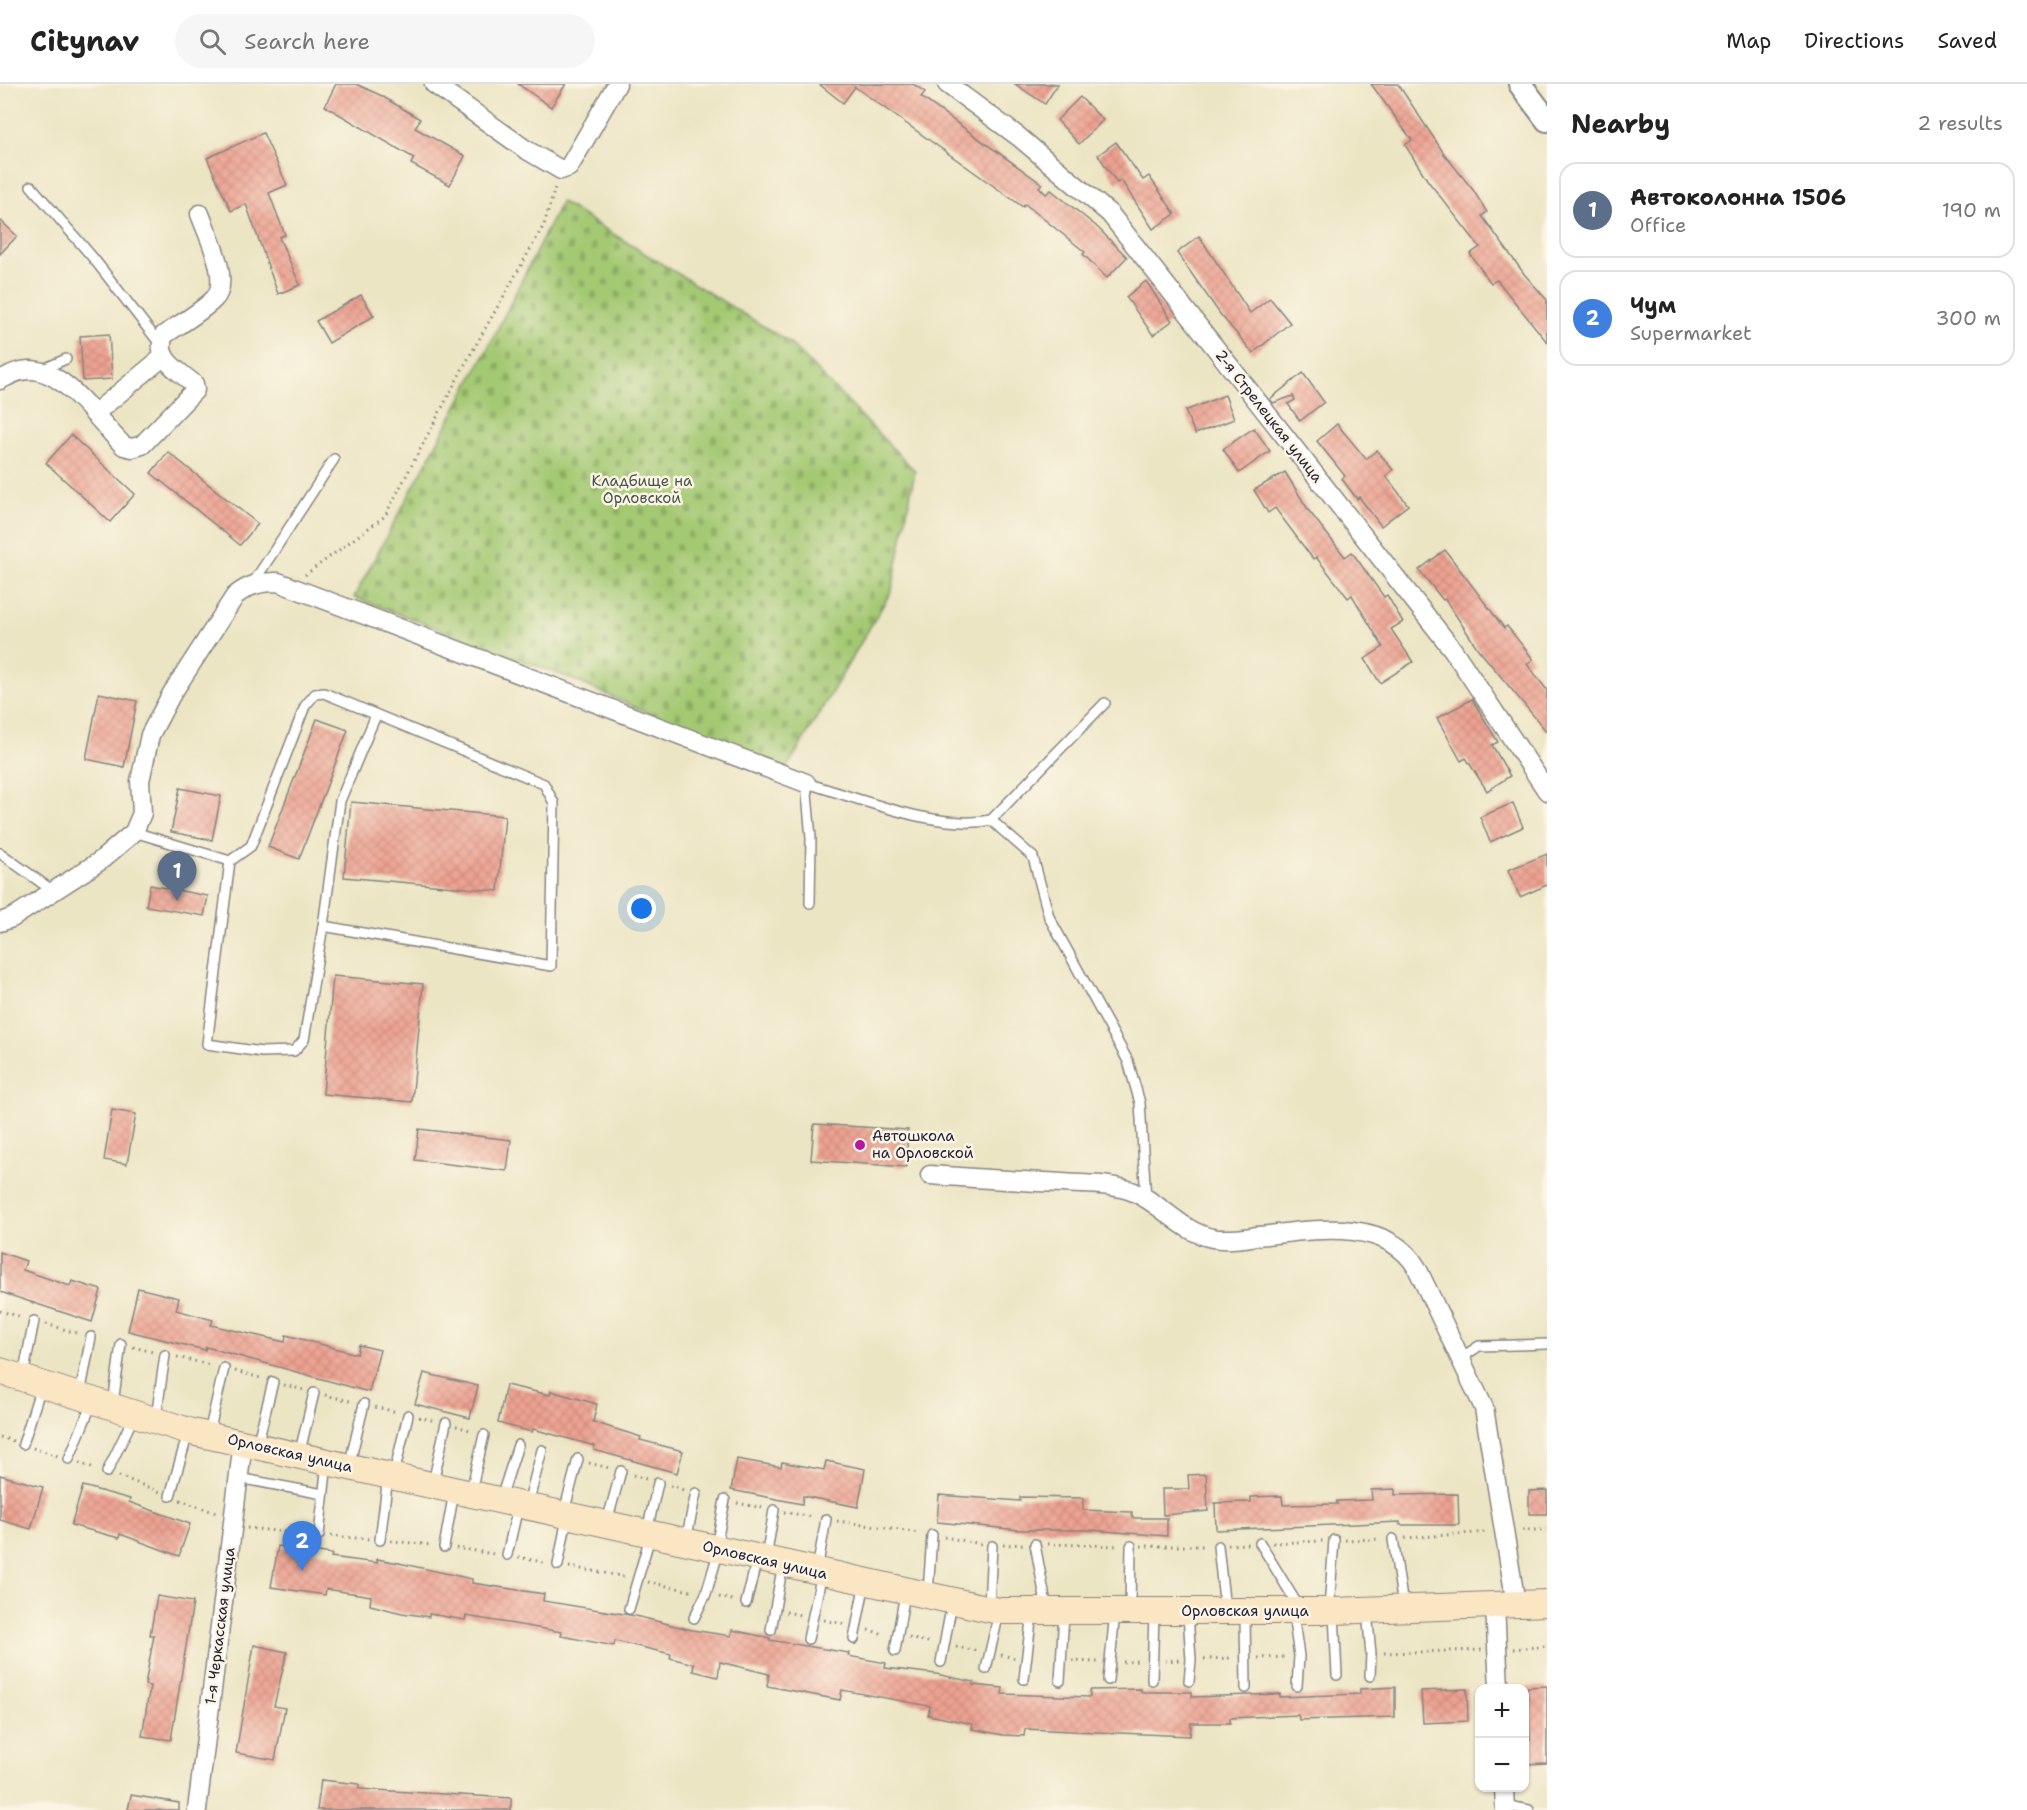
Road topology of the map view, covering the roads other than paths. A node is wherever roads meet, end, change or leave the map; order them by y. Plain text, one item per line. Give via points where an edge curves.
1 (434, 84) edge
2 (616, 84) edge
3 (947, 84) edge
4 (1520, 84) edge
5 (1547, 120) edge
6 (31, 186) dead end
7 (200, 214) dead end
8 (161, 351) junction
9 (66, 359) dead end
10 (39, 371) junction
11 (0, 380) edge
12 (94, 414) junction
13 (334, 459) dead end
14 (252, 585) junction
15 (1104, 703) dead end
16 (376, 715) junction
17 (806, 783) junction
18 (1547, 790) edge
19 (991, 820) junction
20 (134, 832) junction
21 (0, 853) edge
22 (230, 861) junction
23 (53, 891) junction
24 (810, 903) dead end
25 (0, 922) edge
26 (323, 926) junction
27 (930, 1175) dead end
28 (1146, 1200) junction
29 (34, 1321) road end
30 (91, 1337) road end
31 (121, 1344) road end
32 (1547, 1344) edge
33 (165, 1354) road end
34 (224, 1368) road end
35 (1465, 1368) junction
36 (22, 1378) edge
37 (273, 1382) road end
38 (314, 1393) road end
39 (364, 1404) road end
40 (115, 1408) junction
41 (408, 1414) road end
42 (446, 1423) road end
43 (198, 1433) junction
44 (484, 1435) road end
45 (250, 1443) junction
46 (23, 1444) dead end
47 (518, 1445) dead end
48 (542, 1449) dead end
49 (299, 1455) junction
50 (69, 1460) dead end
51 (578, 1460) road end
52 (338, 1464) junction
53 (621, 1471) road end
54 (107, 1472) dead end
55 (391, 1475) junction
56 (238, 1478) junction
57 (658, 1483) road end
58 (453, 1489) junction
59 (696, 1493) road end
60 (323, 1494) junction
61 (170, 1496) dead end
62 (725, 1500) road end
63 (516, 1504) junction
64 (774, 1510) road end
65 (566, 1515) junction
66 (826, 1520) road end
67 (607, 1524) junction
68 (649, 1534) junction
69 (319, 1535) dead end
70 (932, 1535) road end
71 (1393, 1539) road end
72 (380, 1540) dead end
73 (1334, 1540) road end
74 (685, 1542) junction
75 (1260, 1543) road end
76 (1035, 1544) road end
77 (992, 1546) road end
78 (1131, 1546) road end
79 (1218, 1546) road end
80 (444, 1547) dead end
81 (717, 1549) junction
82 (507, 1555) dead end
83 (768, 1561) junction
84 (558, 1565) dead end
85 (820, 1573) junction
86 (865, 1582) junction
87 (928, 1596) junction
88 (746, 1603) dead end
89 (1547, 1603) edge
90 (1505, 1604) junction
91 (1403, 1608) junction
92 (629, 1609) dead end
93 (994, 1610) junction
94 (1367, 1610) junction
95 (1048, 1611) junction
96 (1133, 1611) junction
97 (1188, 1611) junction
98 (1235, 1611) junction
99 (1297, 1611) junction
100 (1331, 1611) junction
101 (694, 1618) dead end
102 (771, 1630) dead end
103 (808, 1639) dead end
104 (854, 1639) dead end
105 (895, 1651) dead end
106 (941, 1662) dead end
107 (986, 1669) dead end
108 (1337, 1675) dead end
109 (1370, 1676) dead end
110 (1024, 1679) dead end
111 (1108, 1680) dead end
112 (1152, 1680) dead end
113 (1060, 1681) dead end
114 (1189, 1681) dead end
115 (1499, 1684) edge
116 (1297, 1686) dead end
117 (1246, 1688) dead end
118 (1504, 1801) edge
119 (197, 1810) edge
120 (1530, 1810) edge

1 - 2 street via 561,170 569,167
3 - 18 street, 2-я Стрелецкая улица via 1019,137 1110,214 1453,650
4 - 5 street
6 - 8 lane via 94,259
7 - 8 street via 221,274 220,288 215,298 164,335
8 - 12 street
8 - 12 street via 194,384 195,390 142,445 129,448 122,444
9 - 10 lane
10 - 11 street via 20,371
10 - 12 street via 71,390
13 - 14 lane
14 - 17 street via 278,582
14 - 20 street via 235,596 160,714 143,758 142,813
15 - 19 lane
16 - 22 lane via 324,693 315,694 305,706 251,846
16 - 26 lane via 340,801
16 - 26 lane via 544,784 554,803 551,966
17 - 19 lane via 940,821 972,824
17 - 24 lane via 811,838
19 - 28 lane via 1033,857 1049,917 1128,1061 1140,1103
20 - 22 lane
20 - 23 street via 100,861
21 - 23 lane
22 - 26 lane via 207,1044 262,1052 294,1051 304,1040
23 - 25 street
27 - 28 street via 1094,1185 1134,1192
28 - 35 street via 1195,1232 1212,1238 1326,1229 1388,1240 1408,1253
29 - 36 lane
30 - 40 lane
31 - 40 lane
32 - 35 lane via 1479,1346 1467,1354
33 - 40 lane
34 - 43 lane
35 - 90 street via 1484,1408 1504,1531
36 - 40 main road, Орловская улица
36 - 46 lane
37 - 45 lane
38 - 49 lane
39 - 52 lane
40 - 43 main road, Орловская улица
40 - 50 lane
40 - 54 lane
41 - 55 lane
42 - 58 lane
43 - 45 main road, Орловская улица
43 - 61 lane
44 - 58 lane
45 - 49 main road, Орловская улица
45 - 56 street, 1-я Черкасская улица
47 - 63 lane
48 - 63 lane
49 - 52 main road, Орловская улица
51 - 65 lane
52 - 55 main road, Орловская улица
52 - 60 lane
53 - 67 lane
55 - 58 main road, Орловская улица
55 - 72 lane
56 - 60 lane
56 - 119 street, 1-я Черкасская улица
57 - 68 lane
58 - 63 main road, Орловская улица
58 - 80 lane
59 - 74 lane
60 - 69 lane
62 - 81 lane
63 - 65 main road, Орловская улица
63 - 82 lane
64 - 83 lane
65 - 67 main road, Орловская улица
65 - 84 lane
66 - 85 lane
67 - 68 main road, Орловская улица
68 - 74 main road, Орловская улица
68 - 92 lane
70 - 87 lane
71 - 91 lane
73 - 100 lane
74 - 81 main road, Орловская улица
75 - 99 lane
76 - 95 lane
77 - 93 lane
78 - 96 lane
79 - 98 lane
81 - 83 main road, Орловская улица
81 - 101 lane via 706,1594
83 - 85 main road, Орловская улица
83 - 88 lane
83 - 102 lane
85 - 86 main road, Орловская улица
85 - 103 lane
86 - 87 main road, Орловская улица
86 - 104 lane
87 - 93 main road, Орловская улица
87 - 105 lane
87 - 106 lane
89 - 90 main road, Орловская улица
90 - 91 main road, Орловская улица
90 - 115 street
91 - 94 main road, Орловская улица
93 - 95 main road, Орловская улица
93 - 107 lane
94 - 100 main road, Орловская улица
94 - 109 lane
95 - 96 main road, Орловская улица
95 - 110 lane
95 - 113 lane
96 - 97 main road, Орловская улица
96 - 111 lane
96 - 112 lane
97 - 98 main road, Орловская улица
97 - 114 lane
98 - 99 main road, Орловская улица
98 - 117 lane
99 - 100 main road, Орловская улица
99 - 116 lane
100 - 108 lane
118 - 120 lane

